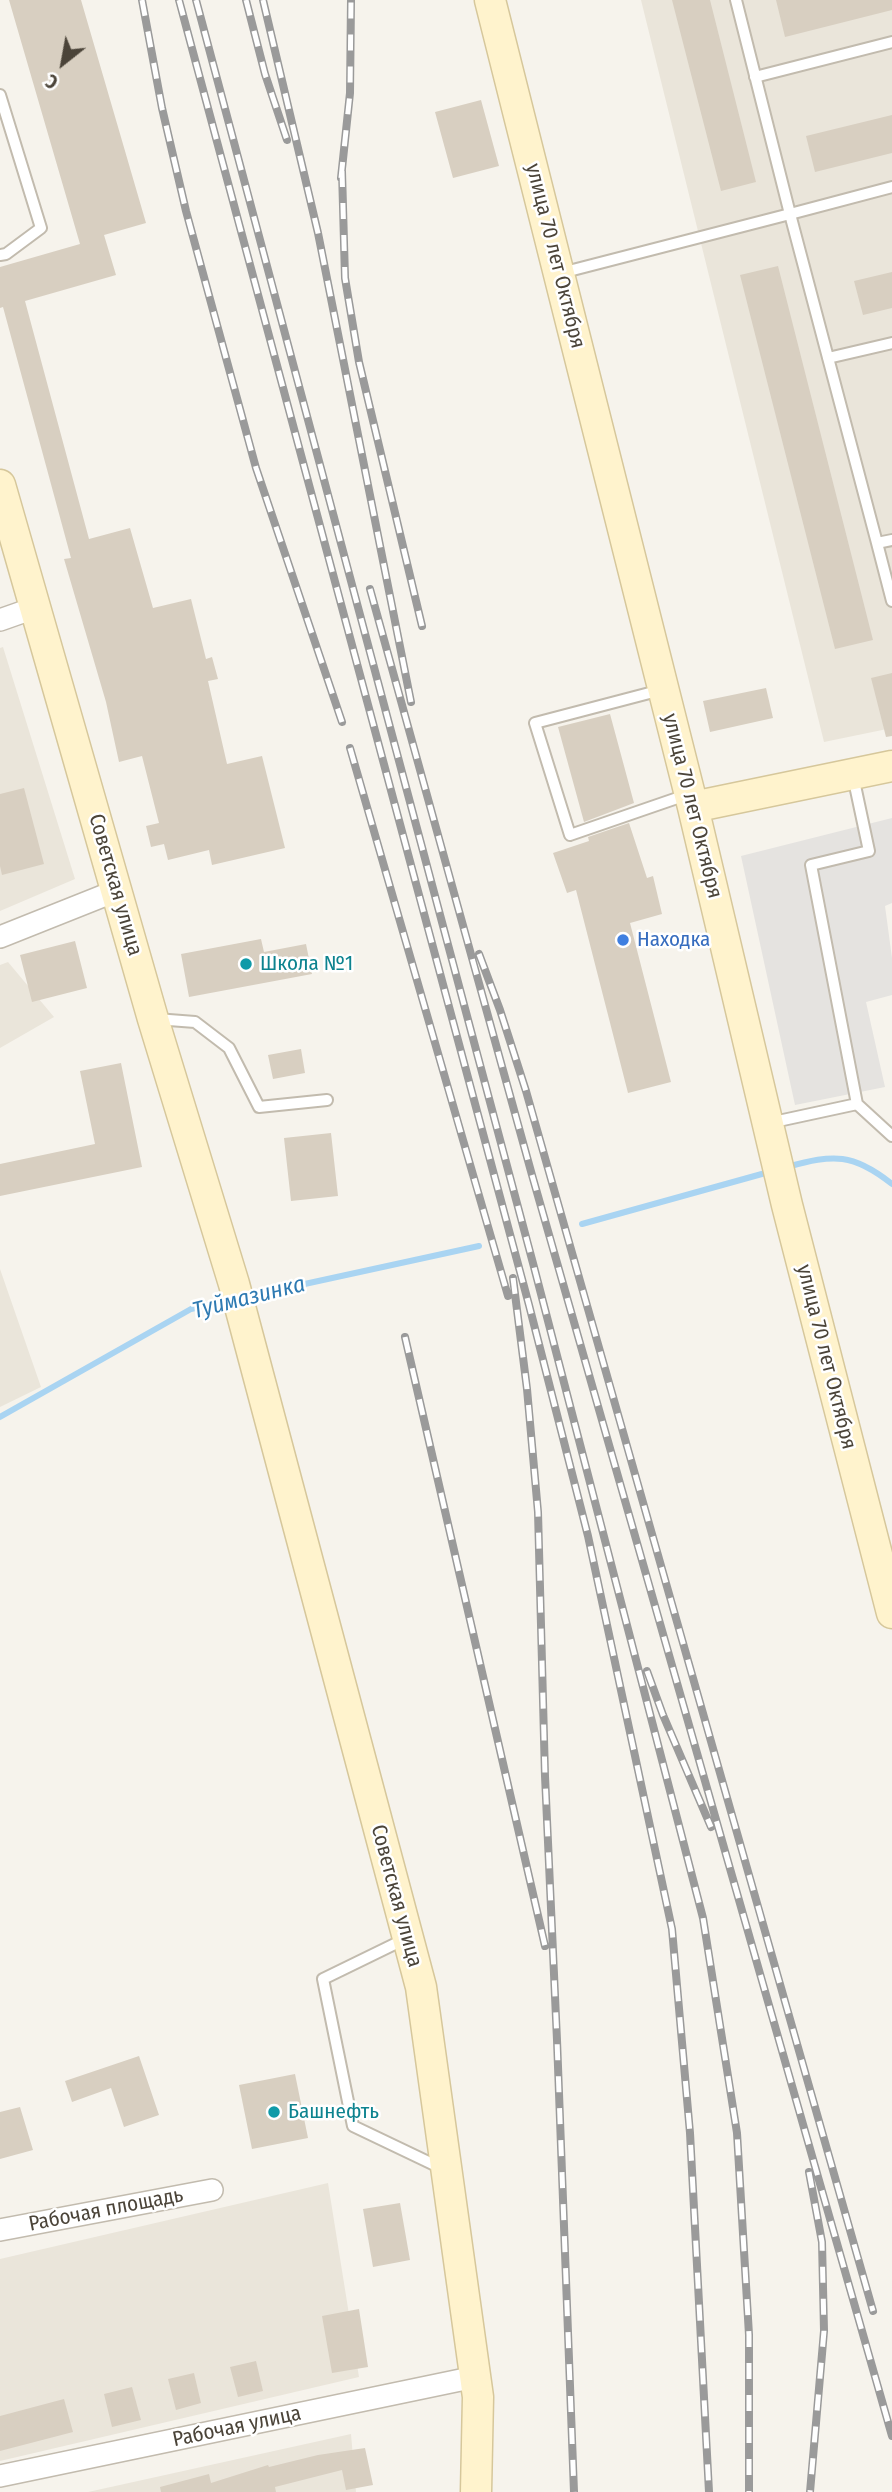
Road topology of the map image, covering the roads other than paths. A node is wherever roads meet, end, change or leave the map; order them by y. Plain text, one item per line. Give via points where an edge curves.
1 (491, 0) edge
2 (736, 0) edge
3 (892, 42) edge
4 (755, 77) junction
5 (0, 95) edge
6 (892, 187) edge
7 (790, 214) junction
8 (0, 255) edge
9 (559, 274) junction
10 (892, 343) edge
11 (828, 358) junction
12 (0, 485) edge
13 (892, 540) edge
14 (877, 543) junction
15 (892, 601) edge
16 (34, 608) junction
17 (0, 620) edge
18 (664, 690) junction
19 (892, 766) edge
20 (853, 776) junction
21 (692, 800) junction
22 (118, 890) junction
23 (0, 937) edge
24 (153, 1019) junction
25 (327, 1100) dead end
26 (857, 1104) junction
27 (772, 1136) junction
28 (892, 1136) edge
29 (892, 1614) edge
30 (408, 1937) junction
31 (446, 2170) junction
32 (212, 2190) dead end
33 (0, 2230) edge
34 (475, 2377) junction
35 (0, 2476) edge
36 (476, 2492) edge

1 - 9 street, улица 70 лет Октября
2 - 4 lane
3 - 4 lane
4 - 7 lane
5 - 8 lane via 41,228
6 - 7 lane
7 - 9 lane
7 - 11 lane
9 - 18 street, улица 70 лет Октября
10 - 11 lane
11 - 14 lane
12 - 16 street, Советская улица
13 - 14 lane
14 - 15 lane
16 - 17 street
16 - 22 street, Советская улица
18 - 21 street, улица 70 лет Октября
18 - 21 lane via 535,723 570,835
19 - 20 street
20 - 21 street
20 - 26 lane via 869,850 811,865
21 - 27 street, улица 70 лет Октября
22 - 23 street
22 - 24 street, Советская улица
24 - 25 lane via 195,1023 229,1048 258,1107
24 - 30 street, Советская улица via 234,1284
26 - 27 lane
26 - 28 lane
27 - 29 street, улица 70 лет Октября
30 - 31 street, Советская улица via 421,1986
30 - 31 lane via 323,1979 353,2126
31 - 34 street, Советская улица
32 - 33 street, Рабочая площадь
34 - 35 street, Рабочая улица
34 - 36 street, Советская улица

